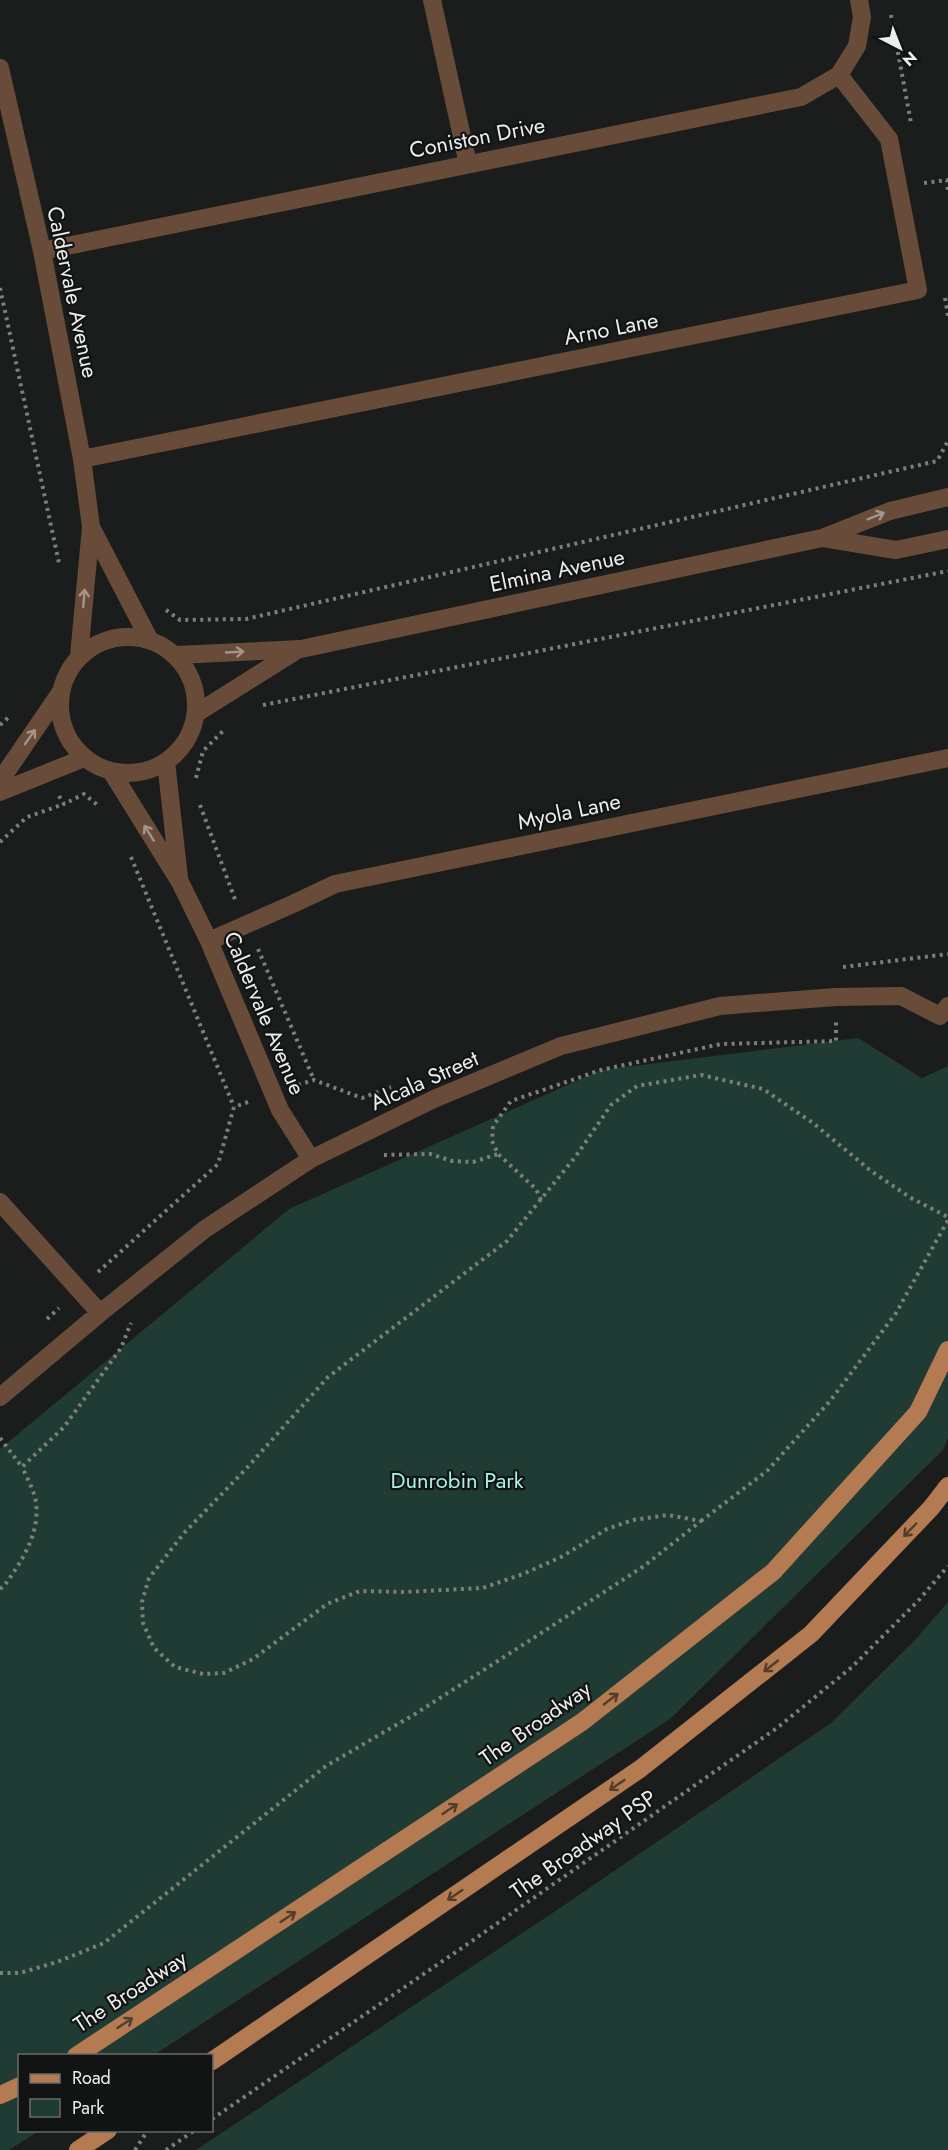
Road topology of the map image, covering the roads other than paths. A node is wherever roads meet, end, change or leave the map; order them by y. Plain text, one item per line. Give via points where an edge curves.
1 (432, 0) edge
2 (859, 0) edge
3 (839, 75) junction
4 (1, 79) edge
5 (468, 164) junction
6 (42, 251) junction
7 (82, 459) junction
8 (948, 497) edge
9 (91, 527) junction
10 (822, 538) junction
11 (948, 539) edge
12 (149, 639) junction
13 (301, 649) junction
14 (177, 655) junction
15 (79, 656) junction
16 (60, 693) junction
17 (197, 713) junction
18 (84, 758) junction
19 (948, 758) edge
20 (166, 762) junction
21 (111, 771) junction
22 (0, 780) edge
23 (0, 792) edge
24 (180, 882) junction
25 (209, 941) junction
26 (944, 1011) edge
27 (311, 1159) junction
28 (0, 1202) edge
29 (100, 1313) junction
30 (948, 1350) edge
31 (0, 1397) edge
32 (948, 1485) edge
33 (78, 2054) edge
34 (213, 2060) edge
35 (18, 2087) edge
36 (0, 2095) edge
37 (105, 2132) edge
38 (78, 2150) edge

1 - 5 street
2 - 3 street, Coniston Drive via 862,17 857,46
3 - 5 street, Coniston Drive via 801,97
3 - 7 street, Arno Lane via 890,139 918,290
4 - 6 street, Caldervale Avenue
5 - 6 street, Coniston Drive
6 - 7 street, Caldervale Avenue
7 - 9 street, Caldervale Avenue
10 -> 8 street, Elmina Avenue via 890,511
9 - 12 street, Caldervale Avenue
15 -> 9 street, Caldervale Avenue
10 - 11 street, Elmina Avenue via 896,550
10 - 13 street, Elmina Avenue
12 - 14 street
12 - 15 street via 111,638
14 -> 13 street, Elmina Avenue
13 - 17 street, Elmina Avenue
14 - 17 street via 196,692
15 - 16 street
16 - 18 street via 64,728
22 -> 16 street
17 - 20 street via 191,732
18 - 21 street
18 - 23 street
19 - 25 street, Myola Lane via 334,884
20 - 21 street via 130,773
20 - 24 street, Caldervale Avenue
24 -> 21 street, Caldervale Avenue
24 - 25 street, Caldervale Avenue
25 - 27 street, Caldervale Avenue via 280,1110
26 - 27 street, Alcala Street via 900,996 720,1006 561,1046 434,1100
27 - 29 street, Alcala Street via 205,1228
28 - 29 street
29 - 31 street, Alcala Street
33 -> 30 main road, The Broadway via 582,1722 773,1572 918,1412
32 -> 34 main road via 931,1509 811,1634 640,1769
35 - 36 main road
37 - 38 main road

